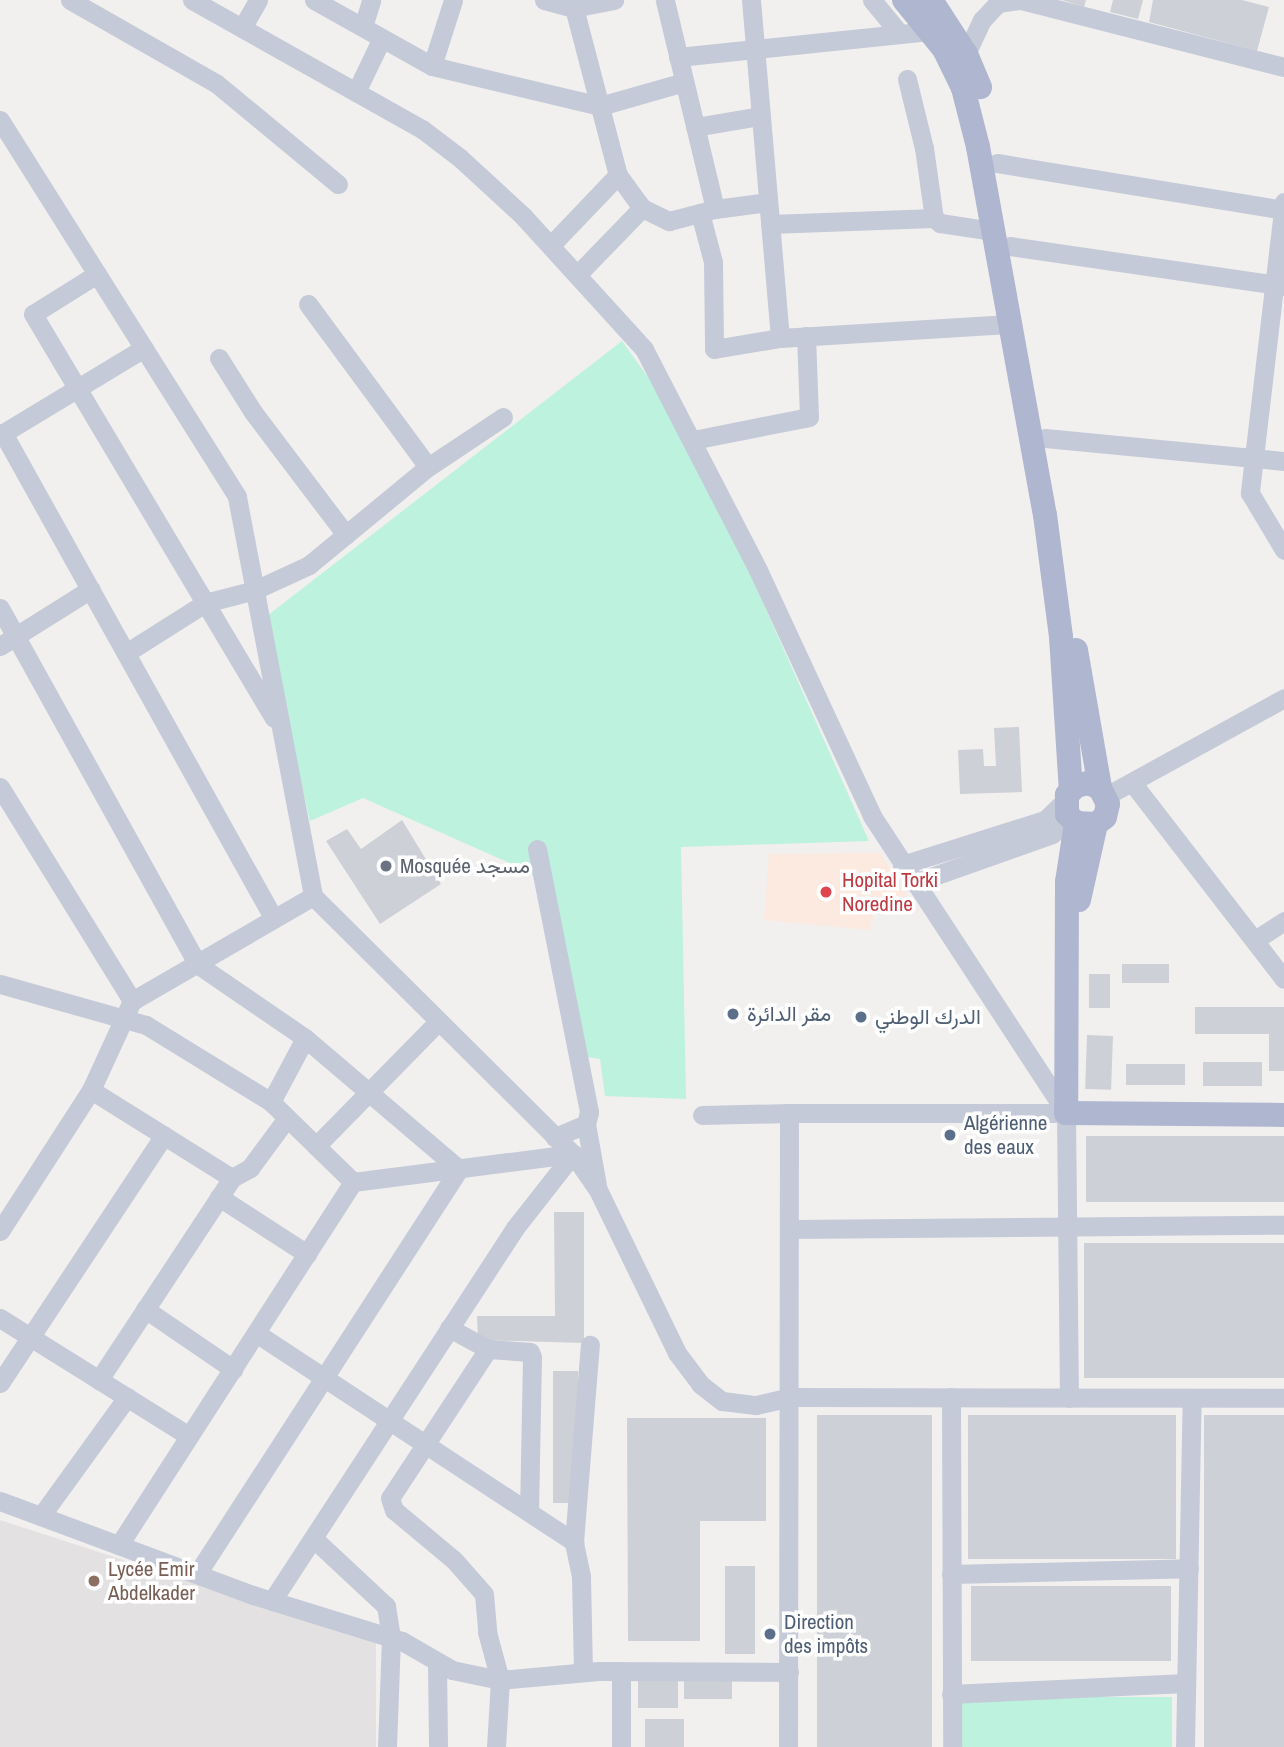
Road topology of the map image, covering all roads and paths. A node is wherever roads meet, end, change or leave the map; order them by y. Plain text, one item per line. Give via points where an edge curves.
1 (70, 0) edge
2 (192, 0) edge
3 (258, 0) edge
4 (314, 0) edge
5 (371, 0) edge
6 (453, 0) edge
7 (544, 0) edge
8 (614, 0) edge
9 (665, 0) edge
10 (751, 0) edge
11 (872, 0) edge
12 (904, 0) edge
13 (931, 0) edge
14 (1020, 0) edge
15 (573, 4) edge
16 (363, 27) junction
17 (242, 28) junction
18 (930, 31) junction
19 (900, 34) junction
20 (382, 38) junction
21 (753, 49) junction
22 (966, 54) junction
23 (678, 57) junction
24 (432, 66) junction
25 (1284, 67) edge
26 (907, 79) dead end
27 (684, 82) junction
28 (356, 92) junction
29 (600, 106) junction
30 (760, 116) junction
31 (0, 120) edge
32 (695, 127) junction
33 (997, 163) junction
34 (618, 175) junction
35 (338, 184) dead end
36 (768, 202) junction
37 (1284, 207) edge
38 (642, 208) junction
39 (707, 211) junction
40 (934, 218) junction
41 (769, 224) junction
42 (1002, 238) junction
43 (551, 245) junction
44 (97, 274) junction
45 (578, 274) junction
46 (1280, 286) edge
47 (308, 304) dead end
48 (1009, 324) junction
49 (806, 336) junction
50 (780, 338) junction
51 (144, 348) junction
52 (219, 358) dead end
53 (76, 387) junction
54 (503, 417) dead end
55 (2, 434) edge
56 (1045, 438) junction
57 (693, 440) junction
58 (1252, 458) junction
59 (1284, 461) edge
60 (428, 467) junction
61 (346, 535) junction
62 (1284, 550) edge
63 (91, 589) junction
64 (255, 590) junction
65 (205, 603) junction
66 (0, 608) edge
67 (7, 641) edge
68 (126, 653) junction
69 (1284, 698) edge
70 (282, 731) junction
71 (1134, 785) junction
72 (0, 787) edge
73 (1103, 792) junction
74 (1076, 812) junction
75 (537, 849) dead end
76 (902, 864) junction
77 (914, 883) junction
78 (313, 896) junction
79 (274, 919) junction
80 (1284, 921) edge
81 (1255, 940) junction
82 (197, 964) junction
83 (1284, 979) edge
84 (0, 984) edge
85 (128, 1009) junction
86 (439, 1021) junction
87 (305, 1038) junction
88 (91, 1090) junction
89 (368, 1092) junction
90 (271, 1102) junction
91 (1066, 1112) junction
92 (789, 1113) junction
93 (702, 1115) dead end
94 (1284, 1115) edge
95 (287, 1118) junction
96 (586, 1124) junction
97 (164, 1136) junction
98 (555, 1137) junction
99 (316, 1146) junction
100 (573, 1154) junction
101 (459, 1169) junction
102 (232, 1178) junction
103 (354, 1182) junction
104 (598, 1190) junction
105 (219, 1198) junction
106 (1284, 1225) edge
107 (1070, 1227) junction
108 (791, 1229) junction
109 (0, 1231) edge
110 (307, 1254) junction
111 (145, 1309) junction
112 (0, 1318) edge
113 (449, 1328) junction
114 (256, 1333) junction
115 (31, 1336) junction
116 (590, 1345) dead end
117 (488, 1349) junction
118 (233, 1369) junction
119 (322, 1375) junction
120 (99, 1380) junction
121 (0, 1382) edge
122 (127, 1397) junction
123 (790, 1397) junction
124 (951, 1397) junction
125 (1069, 1398) junction
126 (1192, 1398) junction
127 (1284, 1398) edge
128 (391, 1418) junction
129 (189, 1436) junction
130 (426, 1442) junction
131 (0, 1501) edge
132 (529, 1512) junction
133 (41, 1516) junction
134 (313, 1538) junction
135 (575, 1542) junction
136 (118, 1545) junction
137 (1189, 1569) junction
138 (197, 1574) junction
139 (951, 1574) junction
140 (272, 1601) junction
141 (391, 1638) junction
142 (437, 1662) junction
143 (621, 1671) junction
144 (583, 1672) junction
145 (789, 1672) junction
146 (500, 1680) junction
147 (1186, 1682) junction
148 (951, 1694) junction
149 (387, 1747) edge
150 (438, 1747) edge
151 (496, 1747) edge
152 (621, 1747) edge
153 (788, 1747) edge
154 (951, 1747) edge
155 (1185, 1747) edge

1 - 35 street via 217,84
2 - 17 street
3 - 17 street
4 - 16 street
5 - 16 street
6 - 24 street
7 - 15 street
8 - 15 street
9 - 23 street
10 - 21 street
11 - 19 street
12 - 18 main road
13 - 22 main road
14 - 22 street via 998,3 982,20
14 - 25 street
15 - 29 street
16 - 20 street
17 - 28 street
18 - 19 street
18 - 42 main road via 963,88
19 - 21 street
20 - 24 street
20 - 28 street
21 - 23 street
21 - 30 street
22 - 33 main road via 980,86
23 - 27 street
24 - 29 street
26 - 40 street via 925,148
27 - 29 street
27 - 32 street
28 - 43 street via 422,129 460,158
29 - 34 street
30 - 32 street
30 - 36 street
31 - 44 street
32 - 39 street
33 - 37 street
33 - 42 main road
34 - 38 street
34 - 43 street
36 - 39 street
36 - 41 street
37 - 46 street
38 - 39 street via 669,220
38 - 45 street
39 - 50 street via 715,349
40 - 41 street
40 - 42 street
41 - 50 street
42 - 46 street
42 - 48 main road
42 - 56 main road
43 - 45 street
44 - 51 street
44 - 53 street via 33,314
45 - 57 street via 644,349
46 - 58 street
47 - 60 street
48 - 49 street
48 - 74 main road via 1061,637
49 - 50 street
49 - 57 street via 809,417
51 - 53 street
51 - 64 street via 237,497
52 - 61 street via 253,412
53 - 55 street
53 - 65 street
54 - 60 street
55 - 63 street
56 - 58 street
56 - 73 main road
57 - 76 street via 872,816
58 - 59 street
58 - 62 street via 1251,493
60 - 61 street
61 - 64 street via 309,565
63 - 67 street
63 - 68 street
64 - 65 street
64 - 70 street
65 - 68 street
65 - 70 street
66 - 67 street
67 - 82 street
68 - 79 street
69 - 71 street
70 - 78 street
71 - 73 street
71 - 81 street
72 - 85 street
73 - 74 main road via 1088,783
73 - 74 main road via 1107,812
74 - 76 street
74 - 77 street via 1052,834
74 - 91 main road
75 - 96 street via 589,1112
76 - 77 street
77 - 91 street
78 - 79 street
78 - 86 street
79 - 82 street
80 - 81 street
81 - 83 street
82 - 85 street
82 - 87 street
84 - 85 street
85 - 88 street
85 - 90 street via 146,1025
86 - 89 street
86 - 98 street
87 - 89 street
87 - 90 street
88 - 97 street
88 - 109 street
89 - 99 street
89 - 101 street
90 - 95 street
91 - 92 street
91 - 94 main road
91 - 107 street
92 - 93 street
92 - 108 street
95 - 99 street
95 - 102 street via 250,1168
96 - 98 street
96 - 104 street
97 - 102 street
97 - 115 street
98 - 100 street
99 - 103 street
100 - 101 street
100 - 104 street
100 - 113 street via 515,1228
101 - 103 street
101 - 119 street
102 - 105 street
103 - 110 street
104 - 123 street via 677,1353 701,1384 722,1401 756,1405
105 - 110 street
105 - 111 street
106 - 107 street
107 - 108 street
107 - 125 street
108 - 123 street
110 - 114 street
111 - 118 street
111 - 120 street
112 - 115 street
113 - 117 street
113 - 128 street
114 - 118 street
114 - 119 street
115 - 120 street
115 - 121 street
116 - 135 street
117 - 130 street
117 - 132 street via 530,1352 532,1357
118 - 129 street
119 - 128 street
119 - 138 street
120 - 122 street
122 - 129 street
122 - 133 street
123 - 124 street
123 - 145 street
124 - 125 street
124 - 139 street
125 - 126 street
126 - 127 street
126 - 137 street
128 - 130 street
128 - 134 street
129 - 136 street
130 - 132 street
130 - 146 street via 393,1493 391,1504 454,1560 484,1594 487,1632
131 - 133 street
132 - 135 street
133 - 136 street
134 - 140 street
134 - 141 street via 381,1599
135 - 144 street via 581,1576
136 - 138 street
137 - 139 street
137 - 147 street
138 - 140 street
139 - 148 street
140 - 141 street
141 - 142 street
141 - 149 street
142 - 146 street via 452,1670
142 - 150 street
143 - 144 street
143 - 145 street
143 - 152 street
144 - 146 street
145 - 153 street
146 - 151 street
147 - 148 street
147 - 155 street
148 - 154 street

